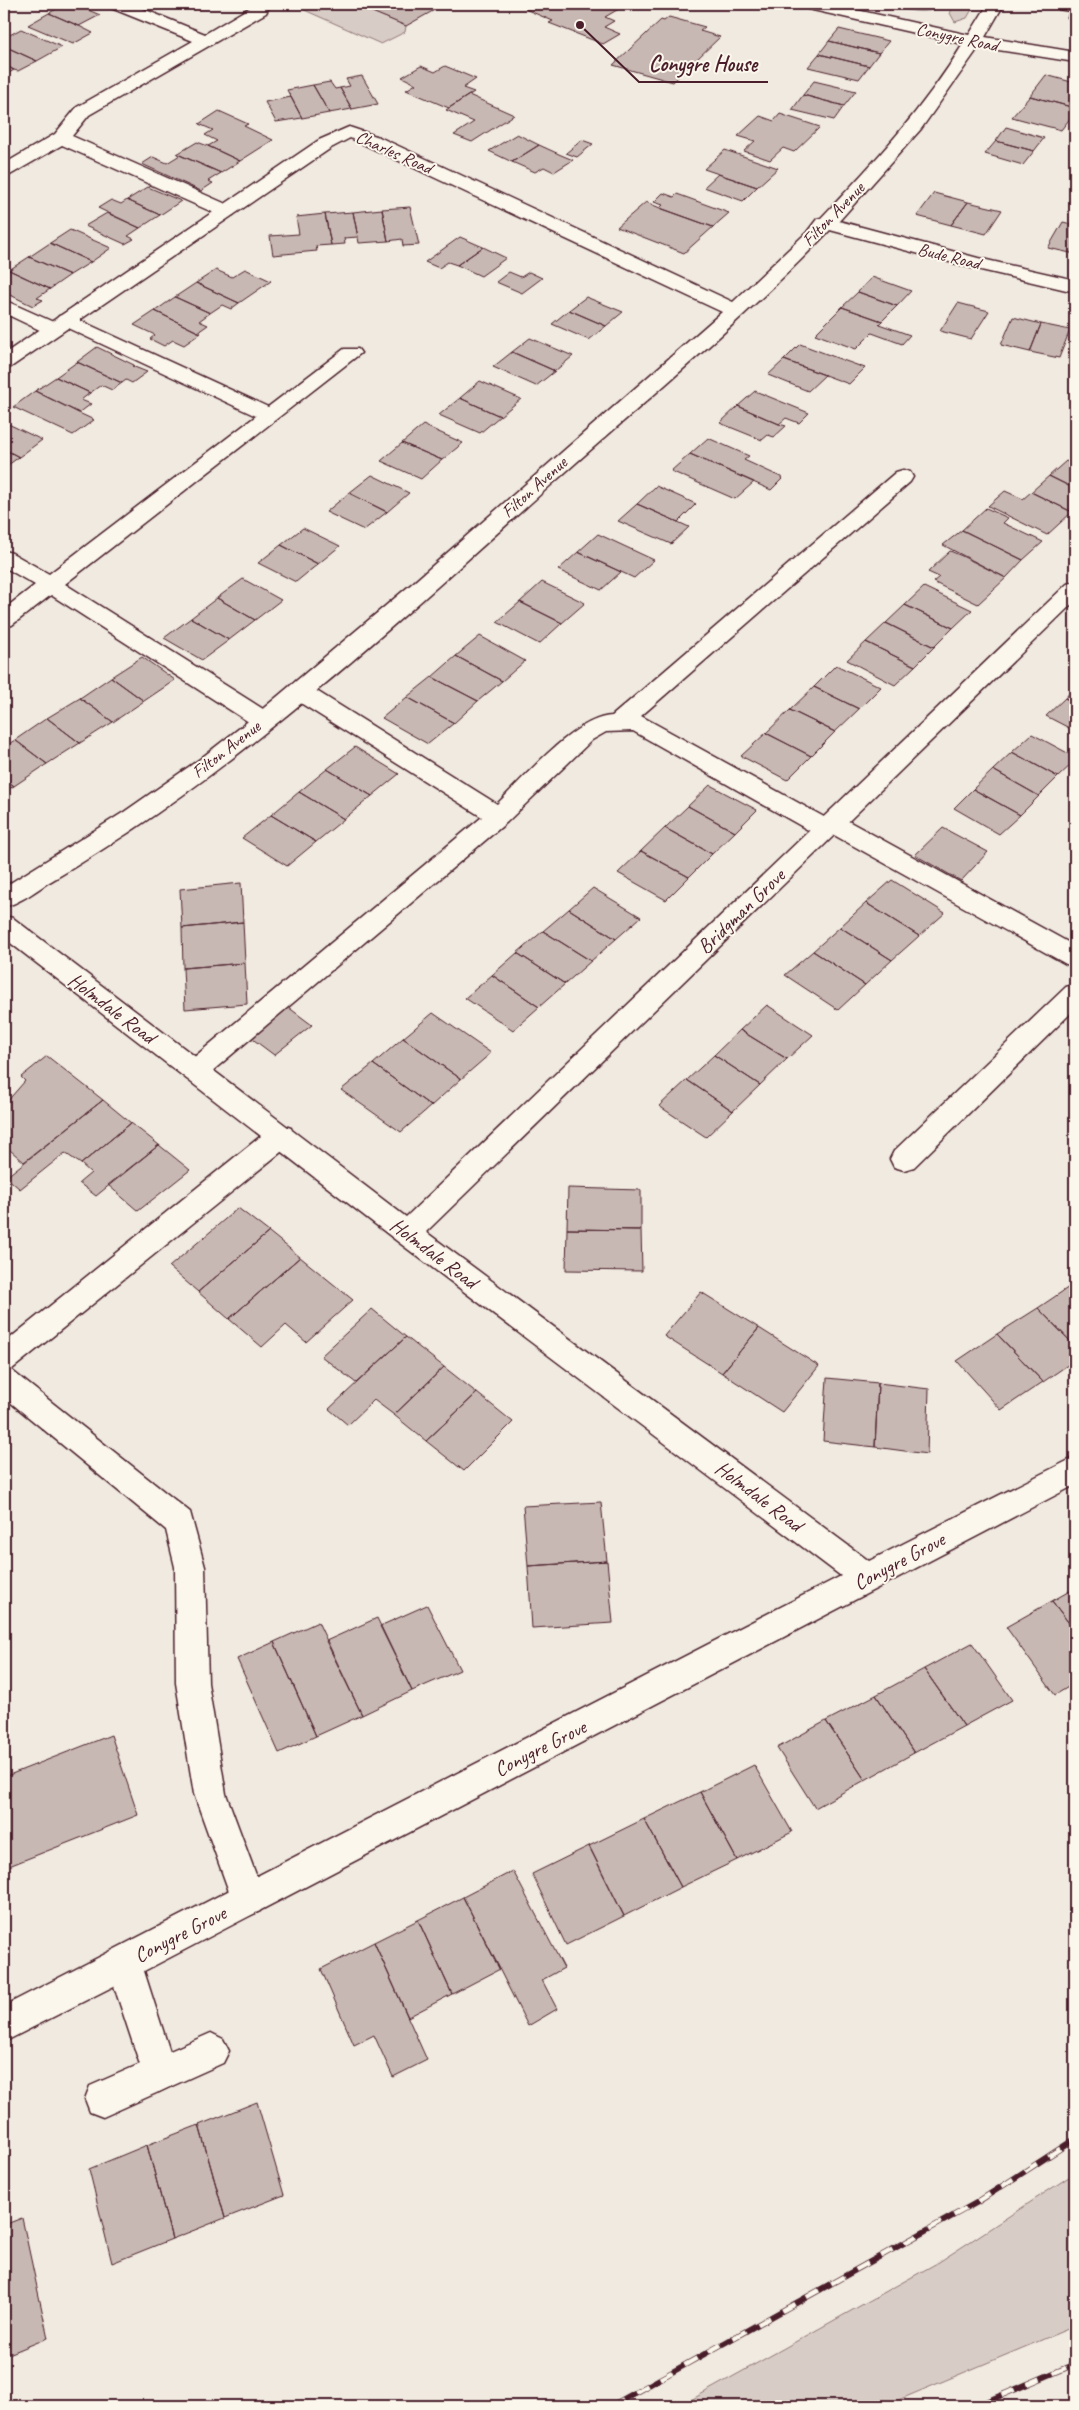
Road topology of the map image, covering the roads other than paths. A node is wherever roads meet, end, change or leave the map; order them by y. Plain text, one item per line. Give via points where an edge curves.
1 (117, 4) edge
2 (813, 4) edge
3 (996, 4) edge
4 (260, 9) dead end
5 (206, 40) junction
6 (974, 42) junction
7 (1075, 57) edge
8 (61, 138) junction
9 (4, 171) edge
10 (226, 211) junction
11 (824, 223) junction
12 (1075, 286) edge
13 (4, 306) edge
14 (734, 310) junction
15 (60, 325) junction
16 (351, 353) dead end
17 (4, 363) edge
18 (269, 415) junction
19 (903, 477) dead end
20 (4, 558) edge
21 (50, 584) junction
22 (1075, 589) edge
23 (4, 620) edge
24 (299, 691) junction
25 (263, 720) junction
26 (619, 722) junction
27 (499, 816) junction
28 (829, 826) junction
29 (4, 898) edge
30 (4, 925) edge
31 (1075, 957) edge
32 (1075, 994) edge
33 (195, 1071) junction
34 (281, 1136) junction
35 (904, 1159) dead end
36 (407, 1233) junction
37 (4, 1360) edge
38 (4, 1380) edge
39 (1075, 1470) edge
40 (868, 1578) junction
41 (248, 1899) junction
42 (124, 1962) junction
43 (4, 2024) edge
44 (211, 2051) dead end
45 (159, 2074) junction
46 (103, 2099) dead end

1 - 5 street
2 - 6 street, Conygre Road
3 - 6 street, Filton Avenue
4 - 5 street
5 - 8 street via 83,111
6 - 7 street, Conygre Road
6 - 11 street, Filton Avenue via 937,100 879,167
8 - 9 street
8 - 10 street
10 - 14 street, Charles Road via 325,144 349,132
10 - 15 street, Charles Road
11 - 12 street, Bude Road
11 - 14 street, Filton Avenue
13 - 15 street
14 - 24 street, Filton Avenue via 445,568
15 - 17 street, Charles Road
15 - 18 street
16 - 18 street
18 - 21 street
19 - 26 street
20 - 21 street
21 - 23 street
21 - 25 street
22 - 28 street, Bridgman Grove
24 - 25 street, Filton Avenue
24 - 27 street
25 - 29 street, Filton Avenue via 210,764 148,808 78,855
26 - 27 street via 602,724 584,734
26 - 28 street via 636,723
27 - 33 street
28 - 31 street
28 - 36 street, Bridgman Grove
30 - 33 street, Holmdale Road
32 - 35 street
33 - 34 street, Holmdale Road
34 - 36 street, Holmdale Road
34 - 37 street
36 - 40 street, Holmdale Road
38 - 41 street via 179,1522 190,1567 192,1683 210,1794
39 - 40 street, Conygre Grove
40 - 41 street, Conygre Grove
41 - 42 street, Conygre Grove
42 - 43 street, Conygre Grove
42 - 45 street
44 - 45 street
45 - 46 street

